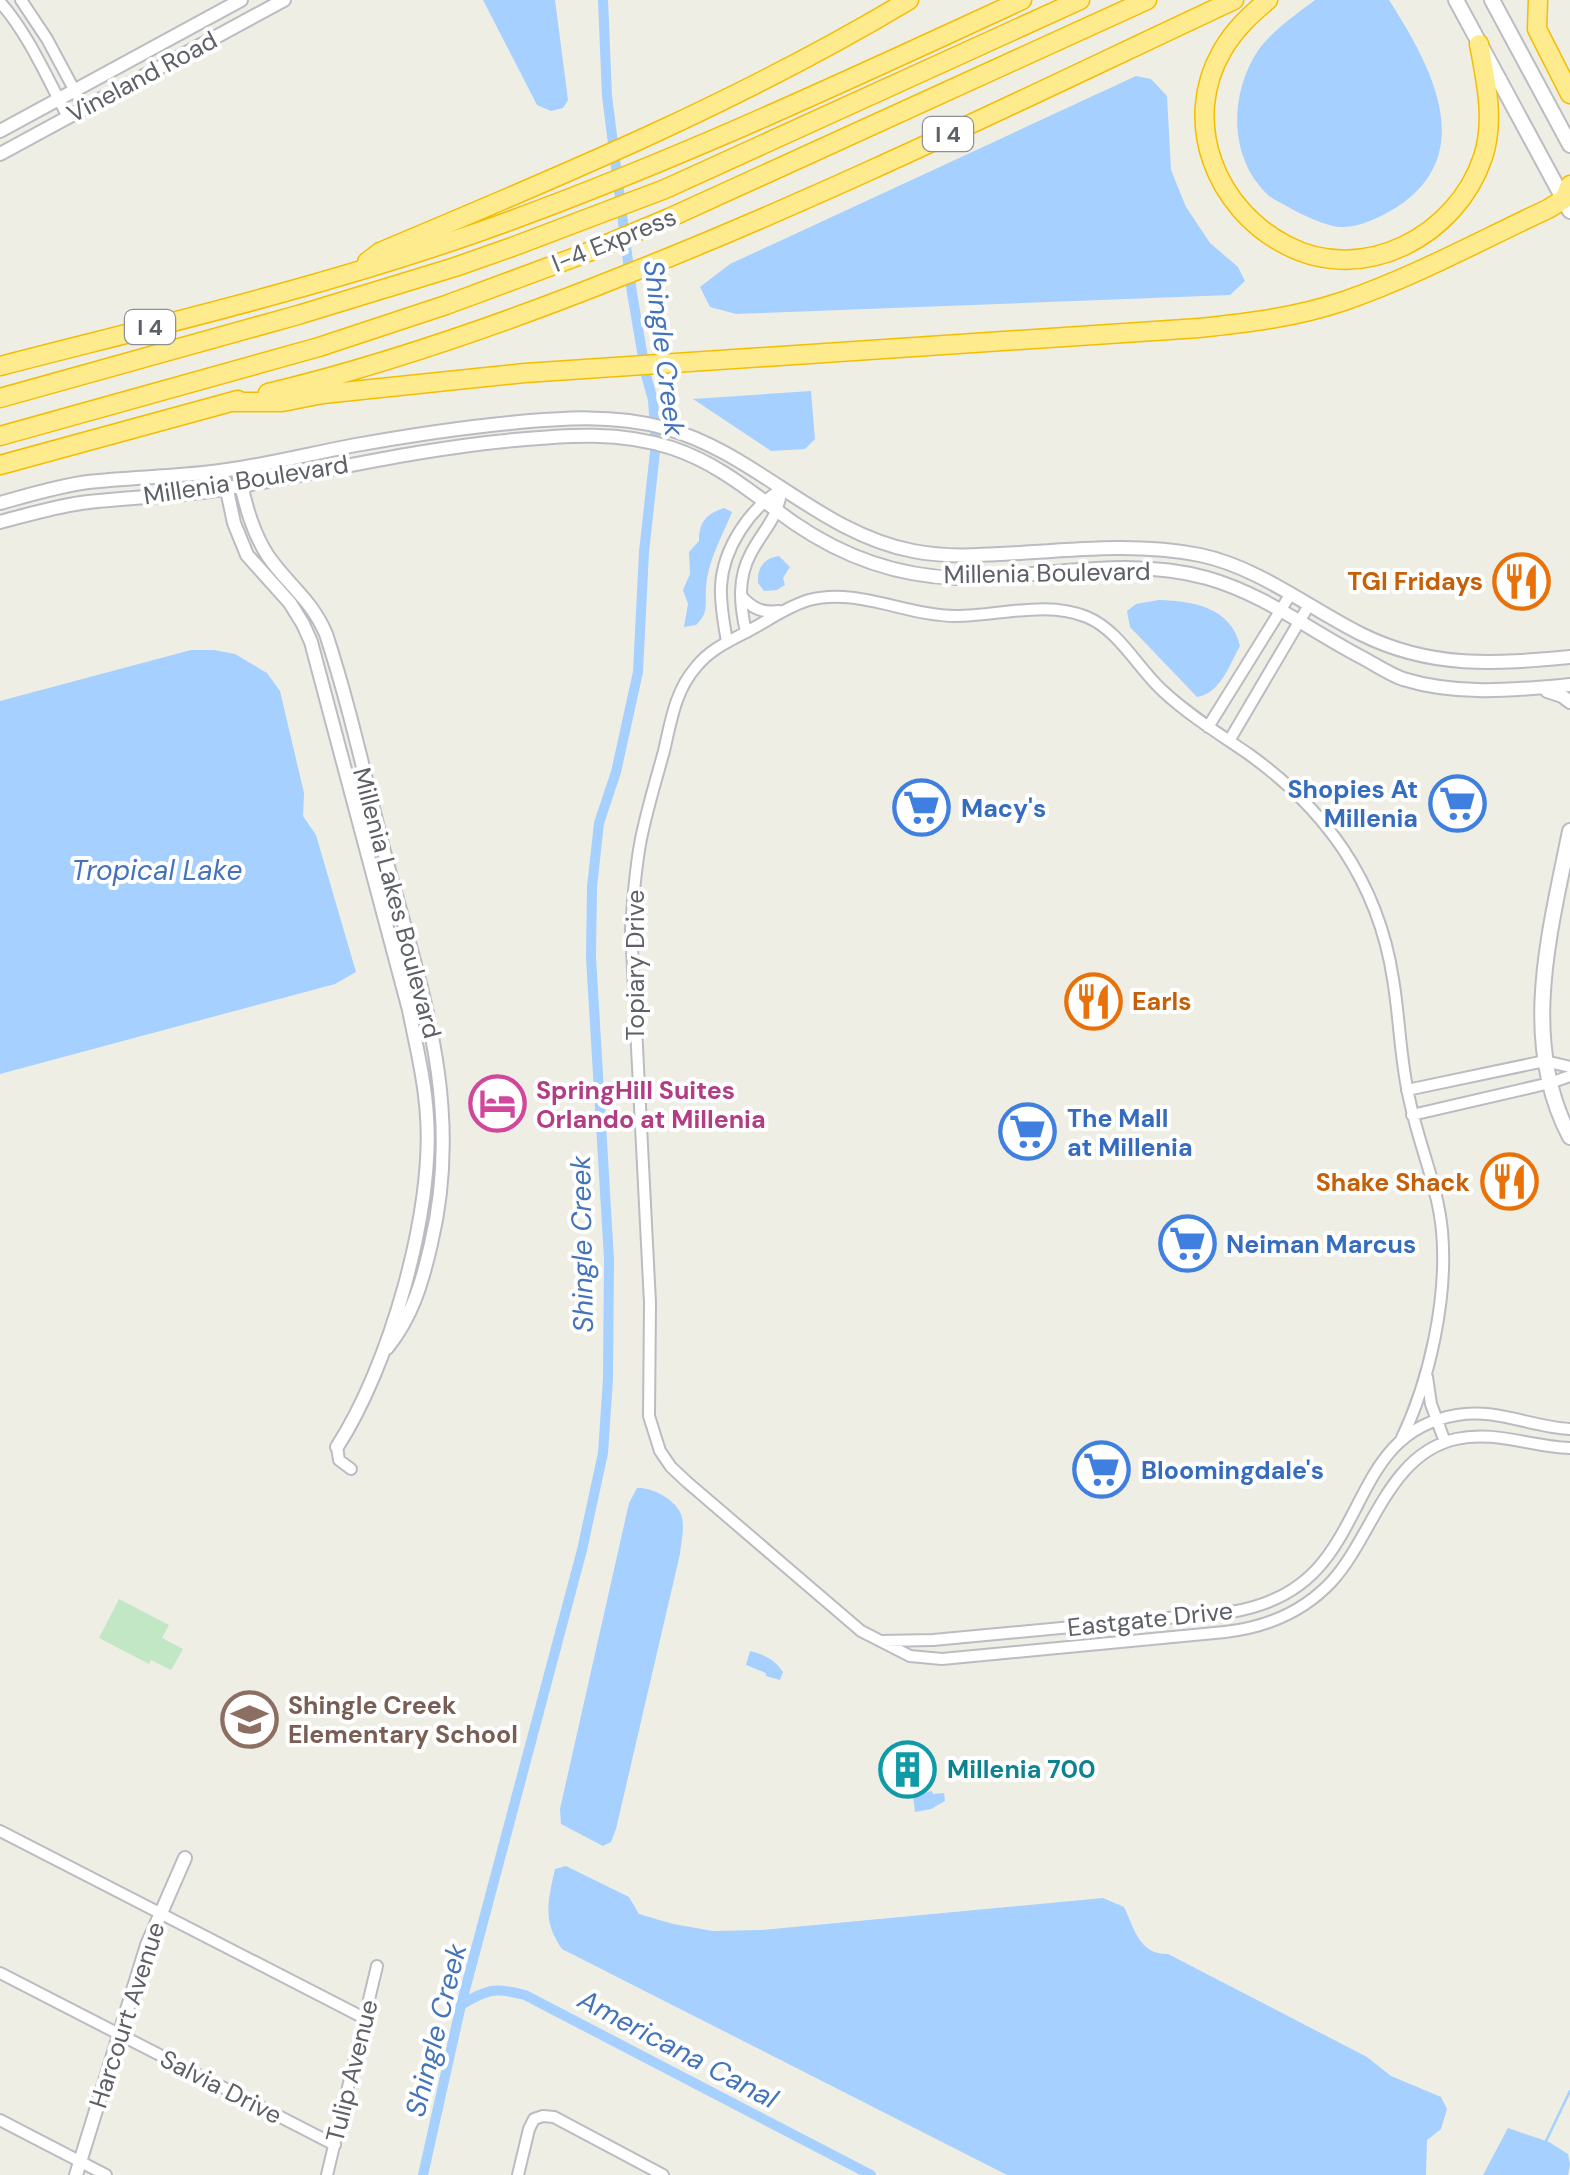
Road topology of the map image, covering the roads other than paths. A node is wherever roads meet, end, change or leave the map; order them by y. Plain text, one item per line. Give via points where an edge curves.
1 (21, 0) edge
2 (241, 0) edge
3 (284, 0) edge
4 (909, 0) edge
5 (1022, 0) edge
6 (1080, 0) edge
7 (1147, 0) edge
8 (1234, 0) edge
9 (1268, 0) edge
10 (1456, 0) edge
11 (1492, 0) edge
12 (1538, 0) edge
13 (0, 2) edge
14 (1479, 44) junction
15 (75, 90) junction
16 (1570, 94) edge
17 (58, 100) junction
18 (84, 108) junction
19 (68, 117) junction
20 (0, 131) edge
21 (1570, 145) edge
22 (0, 154) edge
23 (1568, 198) edge
24 (350, 274) junction
25 (0, 366) edge
26 (0, 398) edge
27 (230, 402) junction
28 (0, 436) edge
29 (0, 465) edge
30 (238, 468) junction
31 (222, 471) junction
32 (234, 487) junction
33 (782, 489) junction
34 (765, 500) junction
35 (0, 502) edge
36 (778, 510) junction
37 (0, 522) edge
38 (1290, 595) junction
39 (741, 596) junction
40 (1310, 605) junction
41 (790, 608) junction
42 (1281, 610) junction
43 (1300, 622) junction
44 (746, 632) junction
45 (727, 642) junction
46 (1570, 657) edge
47 (1570, 686) edge
48 (1540, 688) junction
49 (1570, 702) edge
50 (1208, 727) junction
51 (1229, 741) junction
52 (1570, 832) edge
53 (1545, 1061) junction
54 (1570, 1067) edge
55 (1570, 1076) edge
56 (1550, 1084) junction
57 (1407, 1090) junction
58 (1412, 1115) junction
59 (1570, 1137) edge
60 (1428, 1361) junction
61 (1436, 1420) junction
62 (1570, 1428) edge
63 (1402, 1440) junction
64 (1445, 1442) junction
65 (337, 1447) joint
66 (1570, 1448) edge
67 (350, 1469) dead end
68 (687, 1482) joint
69 (880, 1642) junction
70 (0, 1831) edge
71 (185, 1858) dead end
72 (159, 1914) junction
73 (377, 1966) dead end
74 (0, 1973) edge
75 (366, 2019) junction
76 (120, 2035) junction
77 (0, 2120) edge
78 (334, 2145) junction
79 (78, 2168) edge
80 (106, 2175) edge
81 (327, 2175) edge
82 (518, 2175) edge
83 (663, 2175) edge

1 - 15 street
2 - 15 street, Vineland Road
3 - 18 street, Vineland Road
4 - 24 highway via 752,87 380,252
5 - 24 highway, I 4 via 650,166
6 - 26 highway, I-4 Express via 578,222 375,292
7 - 28 highway, I-4 Express via 581,255 319,348
8 - 27 highway, I 4 via 660,262 406,355
9 - 14 highway via 1234,34 1214,68 1205,103 1207,147 1218,178 1254,225 1288,247 1325,258 1387,254 1412,243 1440,224 1468,191 1484,155 1489,112
10 - 14 main road
11 - 21 main road
12 - 16 highway via 1537,28
13 - 17 street
14 - 23 main road
15 - 17 street, Vineland Road
15 - 18 street
17 - 19 street
17 - 20 street, Vineland Road
18 - 19 street, Vineland Road
19 - 22 street, Vineland Road
23 - 27 highway via 1344,301 1250,322 525,373 282,402
24 - 25 highway, I 4
27 - 29 highway, I 4
30 - 31 street, Millenia Boulevard
30 - 32 street, Millenia Lakes Boulevard
30 - 33 street, Millenia Boulevard via 479,426 591,418 674,430
31 - 32 street, Millenia Lakes Boulevard
31 - 35 street, Millenia Boulevard via 81,483
32 - 34 street, Millenia Boulevard via 395,456 588,435 673,448
32 - 37 street, Millenia Boulevard via 74,504
32 - 65 street, Millenia Lakes Boulevard via 270,559 316,614 328,642 439,1070 439,1212 415,1304 382,1354
33 - 34 street
33 - 36 street
33 - 38 street, Millenia Boulevard via 842,526 900,548 956,556 1162,550 1242,569
34 - 36 street, Millenia Boulevard
34 - 45 street via 724,567
36 - 39 street via 746,563
36 - 42 street, Millenia Boulevard via 831,546 900,571 965,578 1150,568 1215,580
38 - 40 street, Millenia Boulevard
38 - 42 street
39 - 41 street, Topiary Drive via 756,610
39 - 44 street
40 - 43 street
40 - 46 street, Millenia Boulevard via 1364,636 1434,658 1491,664
41 - 44 street, Topiary Drive
41 - 50 street, Topiary Drive via 836,597 953,616 1072,612 1102,626 1162,691
42 - 43 street, Millenia Boulevard
42 - 50 street
43 - 48 street, Millenia Boulevard via 1400,678 1452,690
43 - 51 street
44 - 45 street, Topiary Drive
45 - 68 street, Topiary Drive via 700,662 674,706 642,836 631,930 650,1303 648,1416 660,1450
47 - 48 street, Millenia Boulevard
48 - 49 street
50 - 51 street, Topiary Drive
51 - 57 street, Topiary Drive via 1294,791 1360,878 1394,981
52 - 53 main road via 1543,974
53 - 54 street
53 - 56 main road
53 - 57 street
55 - 56 street
56 - 58 street
56 - 59 main road
57 - 58 street, Topiary Drive
58 - 60 street, Topiary Drive via 1442,1229 1441,1294
60 - 61 street
60 - 63 street
61 - 62 street, Eastgate Drive via 1488,1413
61 - 63 street, Eastgate Drive
61 - 64 street
63 - 69 street, Eastgate Drive via 1374,1472 1326,1558 1307,1579 1266,1604
64 - 66 street, Eastgate Drive via 1486,1435
64 - 69 street, Eastgate Drive via 1397,1480 1324,1590 1262,1626 942,1659 910,1656
65 - 67 street
68 - 69 street, Eastgate Drive
70 - 72 street
71 - 72 street, Harcourt Avenue
72 - 75 street
72 - 76 street, Harcourt Avenue
73 - 75 street, Tulip Avenue
74 - 76 street, Salvia Drive
75 - 78 street, Tulip Avenue
76 - 78 street, Salvia Drive
76 - 79 street, Harcourt Avenue
77 - 79 street
78 - 81 street, Tulip Avenue
79 - 80 street
82 - 83 street via 528,2129 543,2116

